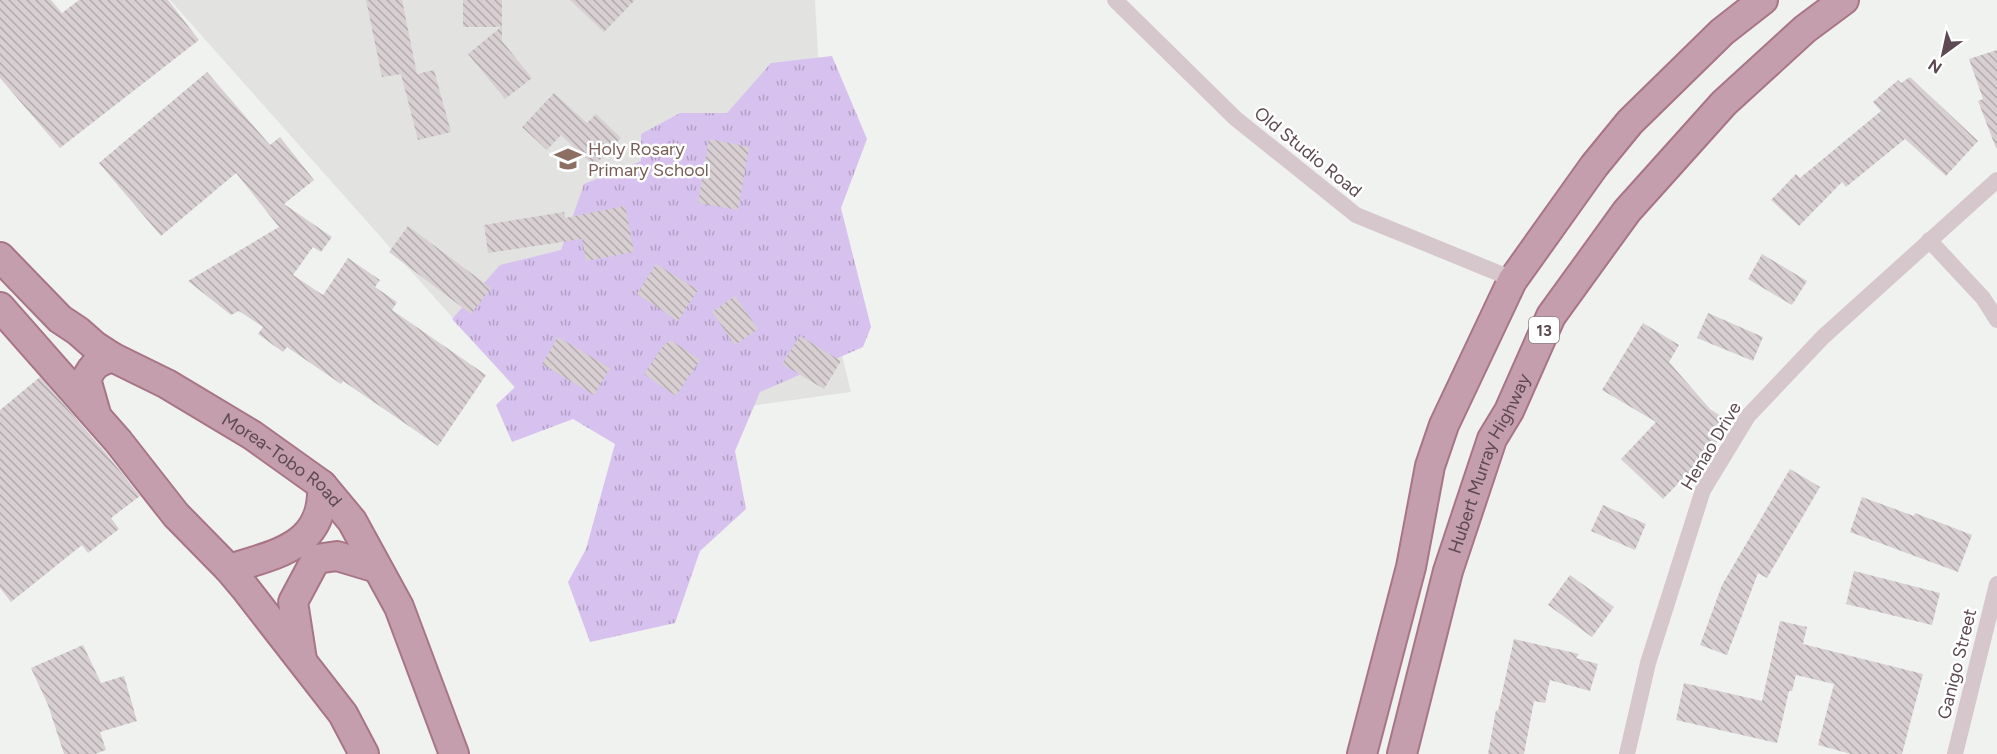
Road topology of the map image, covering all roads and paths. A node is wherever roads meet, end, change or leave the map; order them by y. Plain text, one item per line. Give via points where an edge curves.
1 (1115, 0) edge
2 (1763, 0) edge
3 (1844, 0) edge
4 (1997, 180) edge
5 (1929, 240) junction
6 (0, 257) edge
7 (1512, 281) junction
8 (0, 307) edge
9 (1997, 320) edge
10 (112, 357) junction
11 (96, 416) junction
12 (322, 484) junction
13 (377, 568) junction
14 (229, 569) junction
15 (1997, 584) edge
16 (302, 662) junction
17 (364, 754) edge
18 (454, 754) edge
19 (1362, 754) edge
20 (1402, 754) edge
21 (1627, 754) edge
22 (1955, 754) edge

1 - 7 street, Old Studio Road via 1235,118 1356,215
2 - 7 highway via 1722,32 1630,122
3 - 20 highway, Hubert Murray Highway / 13 via 1805,29 1724,103 1627,211 1551,316 1488,450 1448,571
4 - 5 street, Henao Drive
5 - 9 street via 1983,298
5 - 21 street, Henao Drive via 1823,337 1748,416 1703,490 1648,663
6 - 10 highway, Morea-Tobo Road via 60,319
7 - 19 highway via 1444,425 1430,466 1412,567
8 - 11 highway
10 - 11 highway via 93,366 86,379
10 - 12 highway, Morea-Tobo Road via 205,406
11 - 14 highway via 176,515
12 - 13 highway, Morea-Tobo Road via 352,521
12 - 14 highway via 317,520 303,538 288,550
13 - 16 highway via 337,556 316,559 294,602
13 - 18 highway, Morea-Tobo Road via 399,607
14 - 16 highway
15 - 22 street, Ganigo Street
16 - 17 highway via 343,714

